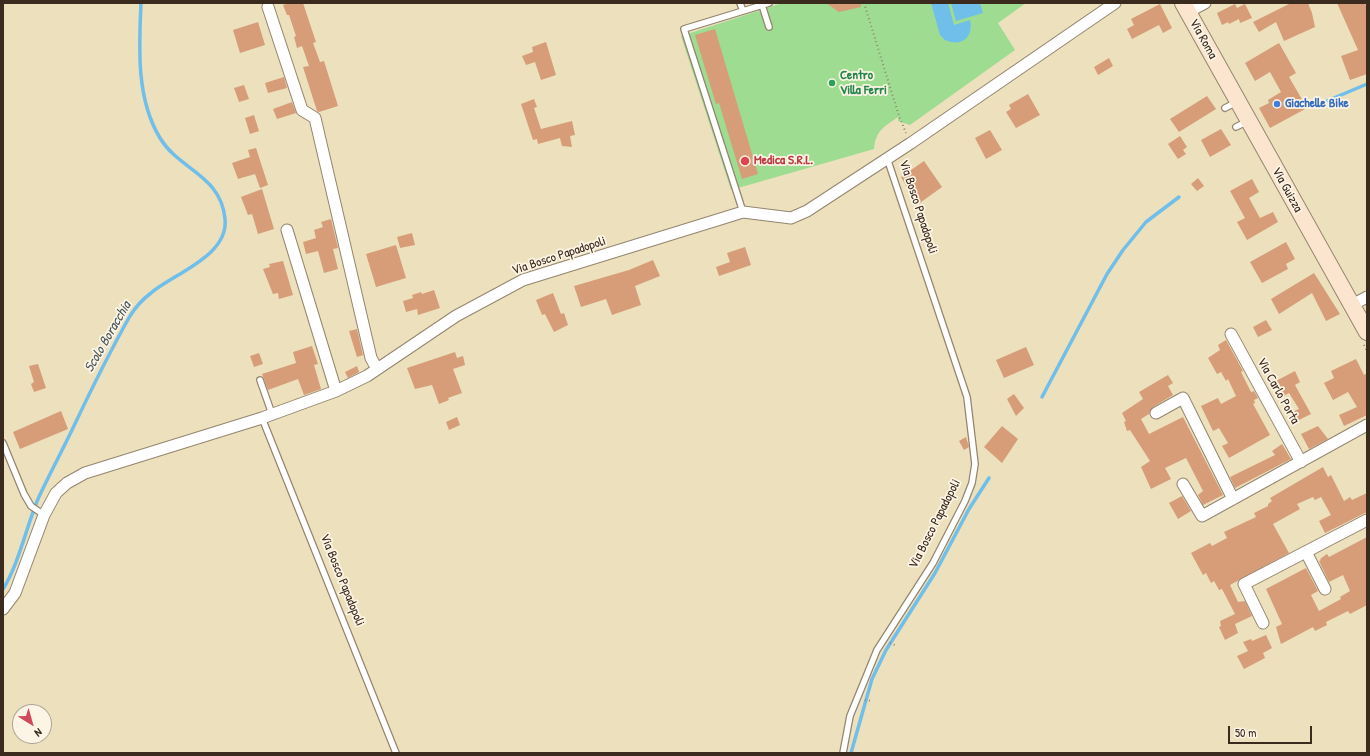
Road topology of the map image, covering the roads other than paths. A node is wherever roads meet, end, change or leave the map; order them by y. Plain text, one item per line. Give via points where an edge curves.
1 (740, 3) edge
2 (769, 3) edge
3 (1115, 3) edge
4 (1205, 3) edge
5 (762, 5) junction
6 (268, 7) dead end
7 (1185, 7) edge
8 (743, 11) junction
9 (770, 27) dead end
10 (1223, 74) joint
11 (887, 158) junction
12 (743, 212) junction
13 (287, 230) dead end
14 (1367, 298) edge
15 (1352, 305) junction
16 (1367, 332) edge
17 (1231, 334) dead end
18 (377, 369) junction
19 (260, 380) dead end
20 (336, 391) junction
21 (1156, 413) dead end
22 (267, 416) junction
23 (1367, 425) edge
24 (3, 443) edge
25 (1301, 462) junction
26 (1183, 484) dead end
27 (1234, 499) junction
28 (41, 514) junction
29 (1366, 524) edge
30 (1306, 552) junction
31 (1326, 588) dead end
32 (3, 609) edge
33 (1263, 623) dead end
34 (396, 753) edge
35 (843, 753) edge

1 - 8 lane
2 - 5 lane
3 - 11 street, Via Bosco Papadopoli
4 - 7 street
5 - 8 lane
5 - 9 lane
6 - 18 street via 302,110 315,118 371,358
7 - 10 main road, Via Roma
8 - 12 lane via 684,29
10 - 15 main road, Via Guizza via 1231,105
11 - 12 street, Via Bosco Papadopoli via 807,212 790,218
11 - 35 lane, Via Bosco Papadopoli via 967,397 975,464 972,483 965,501 933,563 877,650 850,716
12 - 18 street, Via Bosco Papadopoli via 523,280 456,316
13 - 20 street
14 - 15 street
15 - 16 main road, Via Guizza
17 - 25 street, Via Carlo Porta
18 - 20 street, Via Bosco Papadopoli
19 - 22 lane
20 - 22 street, Via Bosco Papadopoli
21 - 27 street via 1183,398
22 - 28 street, Via Bosco Papadopoli via 85,473 56,493
22 - 34 lane, Via Bosco Papadopoli
23 - 25 street
24 - 28 lane via 24,494 31,506
25 - 27 street
26 - 27 street via 1202,516
28 - 32 street, Via Bosco Papadopoli via 15,593
29 - 30 street
30 - 31 street
30 - 33 street via 1244,584

